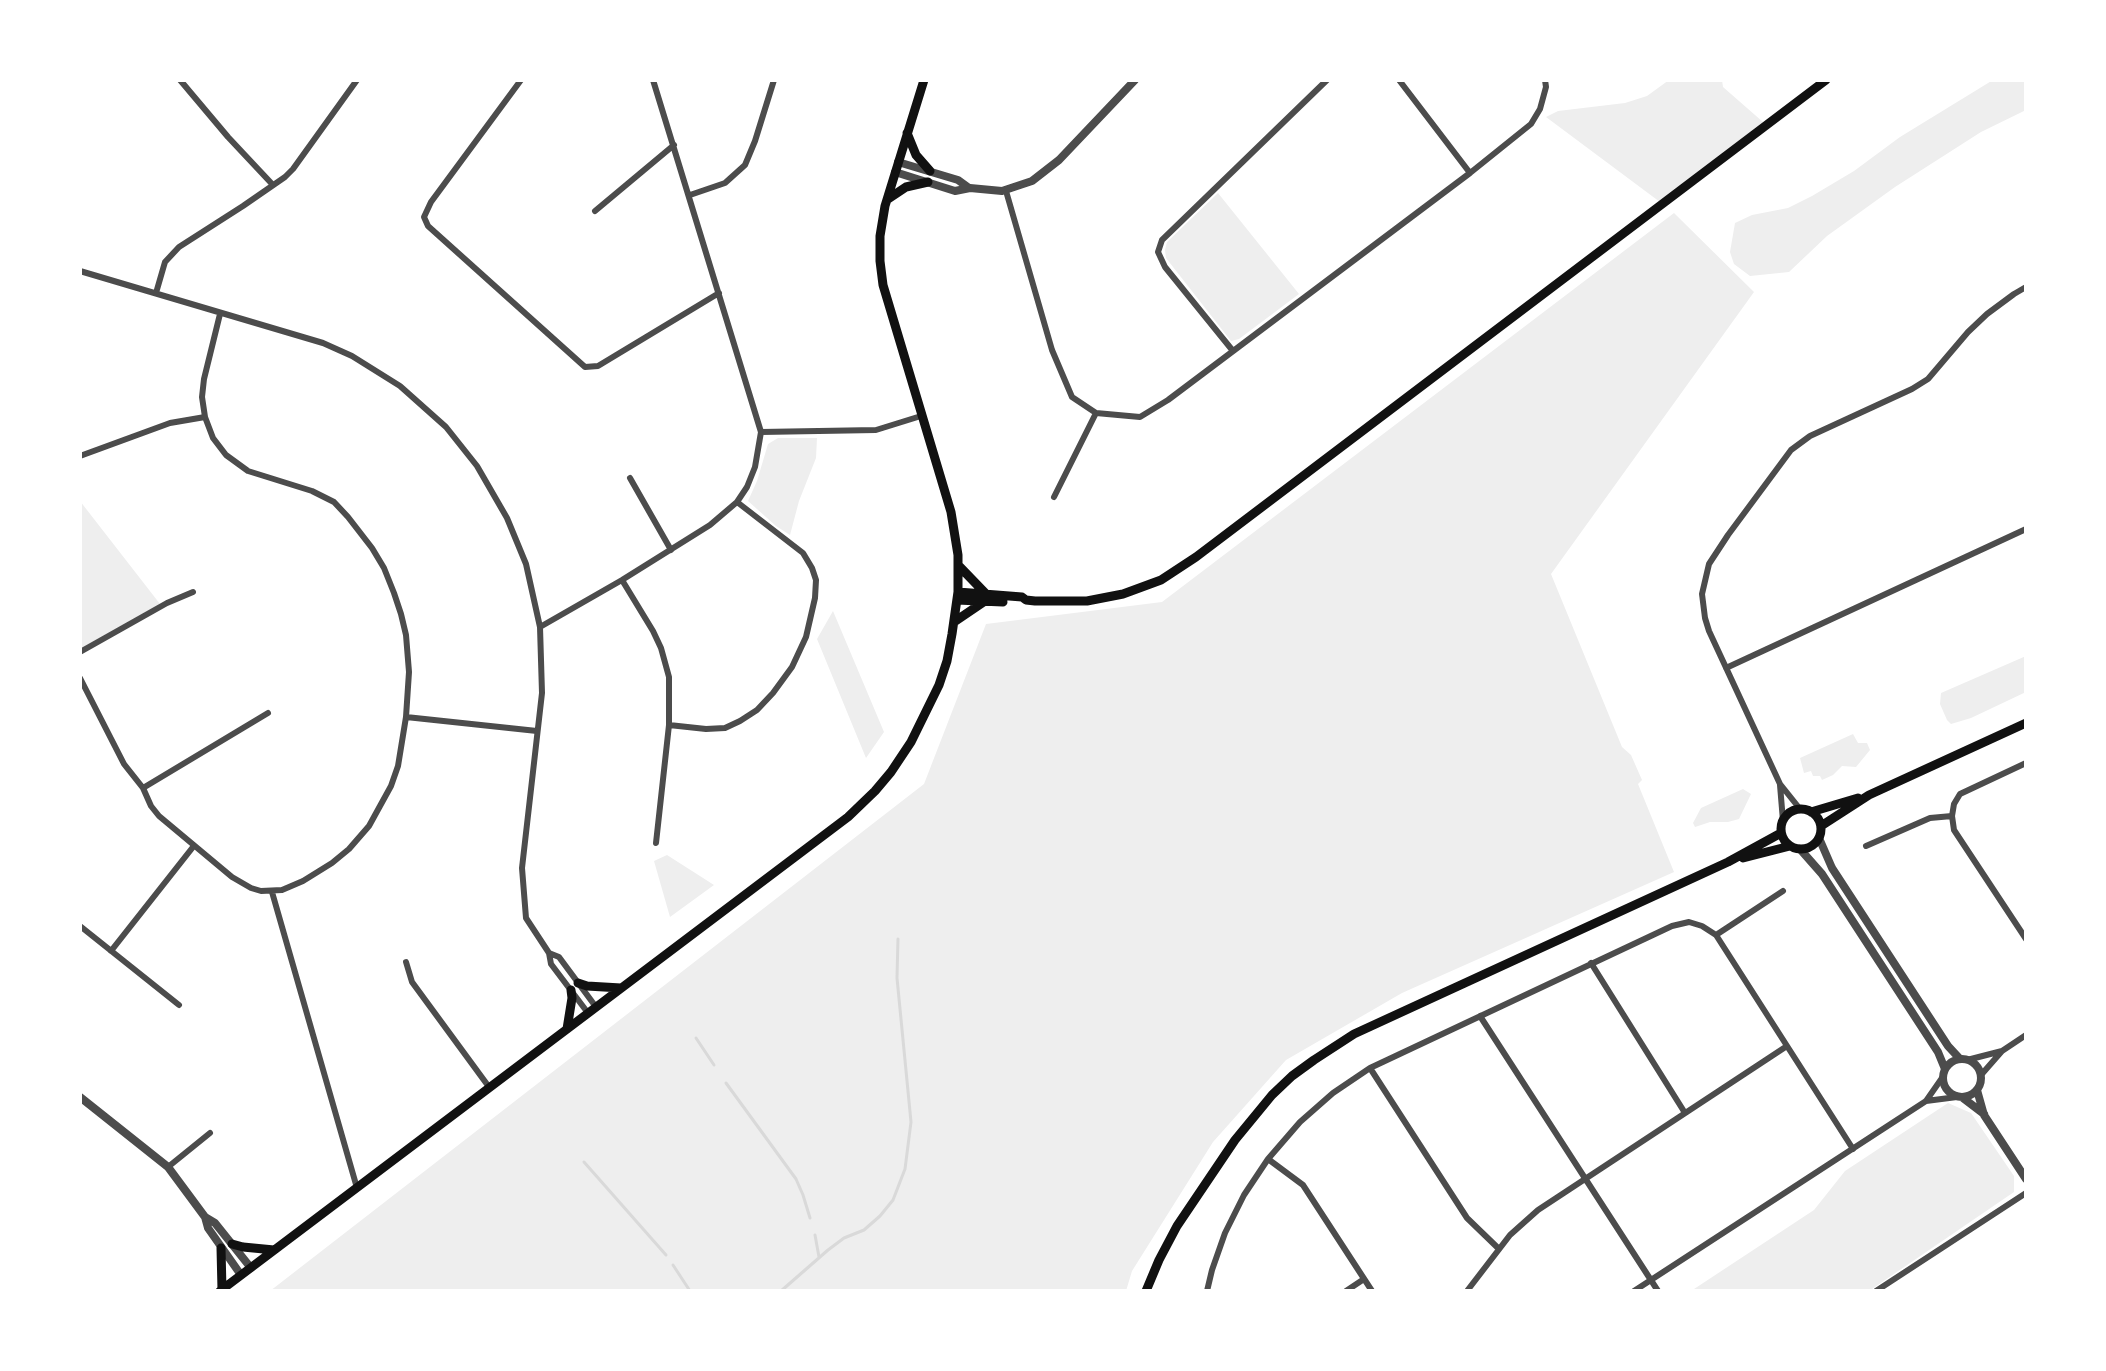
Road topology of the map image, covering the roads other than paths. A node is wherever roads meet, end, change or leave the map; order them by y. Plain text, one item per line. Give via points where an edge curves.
1 (180, 80) edge
2 (357, 80) edge
3 (521, 80) edge
4 (653, 80) edge
5 (774, 80) edge
6 (924, 80) edge
7 (1327, 80) edge
8 (1399, 80) edge
9 (1545, 80) edge
10 (1826, 80) edge
11 (1132, 81) edge
12 (907, 133) junction
13 (674, 145) junction
14 (896, 167) junction
15 (1470, 173) junction
16 (929, 177) junction
17 (273, 185) junction
18 (1006, 191) junction
19 (690, 195) junction
20 (887, 200) junction
21 (595, 211) dead end
22 (80, 271) edge
23 (2026, 287) edge
24 (156, 293) junction
25 (719, 293) junction
26 (220, 314) junction
27 (1233, 351) junction
28 (1096, 413) junction
29 (921, 416) junction
30 (205, 417) junction
31 (761, 432) junction
32 (80, 456) edge
33 (630, 478) dead end
34 (1054, 497) dead end
35 (737, 502) junction
36 (2026, 529) edge
37 (671, 550) junction
38 (958, 565) junction
39 (622, 580) junction
40 (193, 592) dead end
41 (958, 596) junction
42 (986, 598) junction
43 (954, 622) junction
44 (540, 627) junction
45 (80, 652) edge
46 (1726, 668) junction
47 (80, 678) edge
48 (268, 713) dead end
49 (406, 717) junction
50 (2026, 723) edge
51 (669, 725) junction
52 (537, 731) junction
53 (2026, 763) edge
54 (1780, 784) junction
55 (143, 788) junction
56 (1869, 795) junction
57 (1805, 810) junction
58 (1952, 816) junction
59 (1783, 821) junction
60 (1821, 826) junction
61 (1781, 833) junction
62 (1819, 838) junction
63 (656, 843) dead end
64 (1866, 846) dead end
65 (193, 847) junction
66 (1795, 848) junction
67 (1728, 862) junction
68 (1783, 891) dead end
69 (272, 892) junction
70 (80, 926) edge
71 (1716, 935) junction
72 (2026, 939) edge
73 (111, 951) junction
74 (406, 962) dead end
75 (1591, 963) junction
76 (574, 986) junction
77 (621, 988) junction
78 (179, 1005) dead end
79 (592, 1010) junction
80 (1480, 1016) junction
81 (567, 1029) junction
82 (2026, 1035) edge
83 (1787, 1046) junction
84 (2002, 1051) junction
85 (1964, 1059) junction
86 (1370, 1068) junction
87 (1943, 1074) junction
88 (1981, 1075) junction
89 (489, 1087) junction
90 (1977, 1090) junction
91 (80, 1097) edge
92 (1960, 1098) junction
93 (1926, 1101) junction
94 (1685, 1113) junction
95 (1984, 1115) junction
96 (210, 1133) dead end
97 (1853, 1149) junction
98 (1268, 1159) junction
99 (168, 1167) junction
100 (1586, 1178) junction
101 (2026, 1179) edge
102 (357, 1188) junction
103 (2026, 1193) edge
104 (205, 1217) junction
105 (232, 1244) junction
106 (221, 1248) junction
107 (1498, 1248) junction
108 (274, 1250) junction
109 (251, 1268) junction
110 (241, 1275) junction
111 (1364, 1279) junction
112 (1651, 1279) junction
113 (221, 1290) edge
114 (1146, 1291) edge
115 (1207, 1291) edge
116 (1346, 1291) edge
117 (1372, 1291) edge
118 (1467, 1291) edge
119 (1634, 1291) edge
120 (1658, 1291) edge
121 (1876, 1291) edge

1 - 17 street
2 - 17 street via 306,153
3 - 25 street via 431,202 424,217 428,226 585,367 598,366
4 - 13 street
5 - 19 street via 745,165 725,183
6 - 12 main road
7 - 27 street via 1162,240 1158,252 1165,267
8 - 15 street
9 - 15 street via 1540,109 1531,124
10 - 42 main road via 1161,580 1087,601
11 - 18 street via 1046,171
12 - 14 main road
12 - 16 main road
13 - 19 street
13 - 21 street
14 - 16 street
14 - 20 main road
15 - 27 street
16 - 18 street
16 - 20 main road
17 - 24 street via 179,247 165,262
18 - 28 street via 1052,350 1072,397
19 - 25 street
20 - 29 main road via 880,244 883,285
22 - 24 street
23 - 46 street via 1987,314 1928,379 1810,436 1782,461 1715,552 1705,574 1705,618
24 - 26 street
25 - 31 street
26 - 30 street via 203,389
26 - 44 street via 352,356 400,386 446,427 477,466 507,518 526,564
27 - 28 street via 1140,417
28 - 34 street
29 - 31 street via 876,430
29 - 38 main road via 951,512
30 - 32 street via 170,423
30 - 49 street via 218,446 236,464 334,502 372,548 394,593 406,635
31 - 35 street via 755,467
33 - 37 street
35 - 37 street
35 - 51 street via 803,553 812,568 815,598 806,637 773,693 740,721 725,728
36 - 46 street
37 - 39 street
38 - 41 main road
38 - 42 main road
39 - 44 street
39 - 51 street via 664,655 671,690
40 - 45 street
41 - 42 main road
41 - 43 main road
42 - 43 main road
43 - 77 main road via 947,661 924,719 875,791
44 - 52 street
46 - 54 street
47 - 55 street via 124,764
48 - 55 street
49 - 52 street
49 - 69 street via 398,766 369,826 332,863
50 - 56 main road
51 - 63 street
52 - 76 street via 522,868 526,918 549,953 559,957
53 - 58 street via 1960,794
54 - 57 street
54 - 59 street
55 - 65 street via 159,816
56 - 57 main road
56 - 60 main road
57 - 59 main road via 1790,813
57 - 60 main road
58 - 64 street via 1930,818
58 - 72 street via 1954,830
59 - 61 main road
60 - 62 main road
61 - 66 main road
61 - 67 main road
62 - 66 main road via 1811,847
62 - 85 street via 1832,868 1948,1046
65 - 69 street via 240,882
65 - 73 street
66 - 67 main road
66 - 87 street via 1830,887 1938,1052
67 - 114 main road via 1354,1034 1303,1068 1272,1095 1227,1152 1177,1226
68 - 71 street
69 - 102 street
70 - 73 street
71 - 75 street via 1689,922
71 - 83 street
73 - 78 street
74 - 89 street via 412,982
75 - 80 street
75 - 94 street
76 - 77 main road
76 - 79 street
76 - 81 main road
77 - 79 main road
79 - 81 main road
80 - 86 street
80 - 100 street
81 - 89 main road
82 - 84 street
83 - 94 street
83 - 97 street
84 - 85 street
84 - 88 street
85 - 87 street via 1949,1064
85 - 88 street
86 - 98 street via 1300,1122
86 - 107 street via 1467,1218
87 - 92 street via 1946,1090
87 - 93 street
88 - 90 street
89 - 102 main road
90 - 92 street
90 - 95 street
91 - 99 street
92 - 93 street
92 - 95 street
93 - 97 street
94 - 100 street
95 - 101 street
96 - 99 street
97 - 112 street
98 - 111 street via 1303,1185
98 - 115 street via 1225,1233
99 - 104 street
100 - 107 street via 1538,1210
100 - 112 street
102 - 108 main road
103 - 121 street
104 - 105 street
104 - 106 street
105 - 108 main road
105 - 109 street
106 - 110 street
106 - 113 main road
107 - 118 street
108 - 109 main road
109 - 110 main road
110 - 113 main road
111 - 116 street
111 - 117 street
112 - 119 street
112 - 120 street

